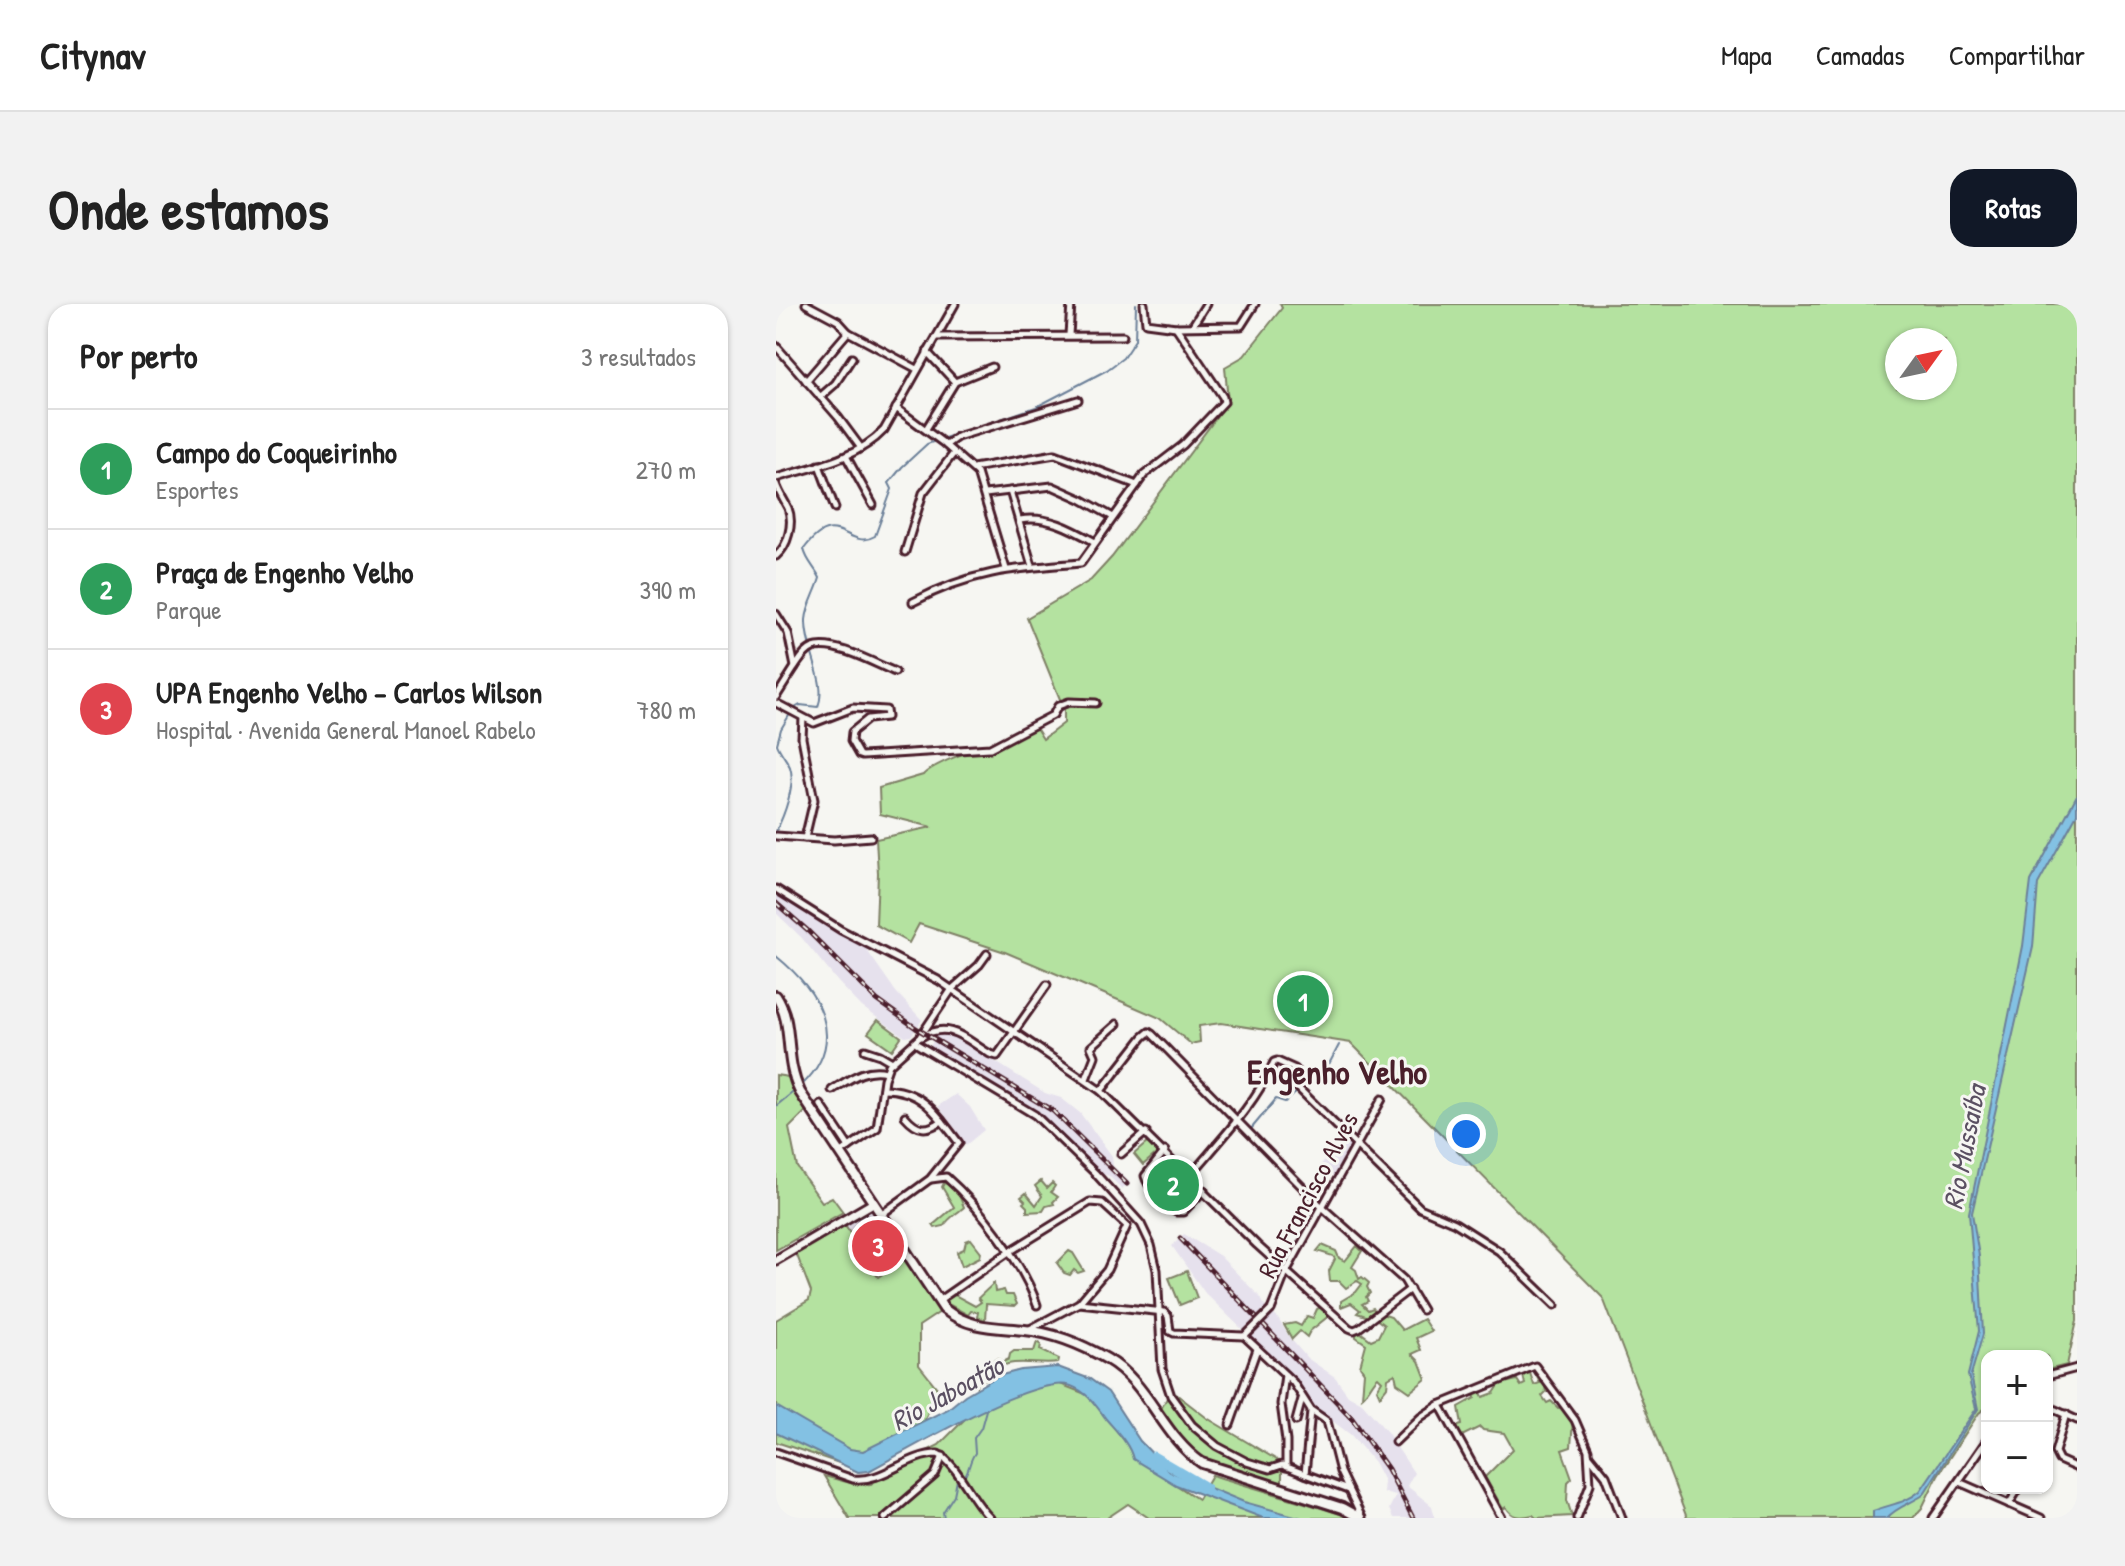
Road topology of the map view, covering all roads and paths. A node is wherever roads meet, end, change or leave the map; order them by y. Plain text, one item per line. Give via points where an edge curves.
1 (806, 304) edge
2 (955, 304) edge
3 (1071, 304) edge
4 (1144, 304) edge
5 (1206, 304) edge
6 (1255, 304) edge
7 (1192, 326) junction
8 (1176, 327) junction
9 (848, 332) junction
10 (1069, 335) junction
11 (1123, 336) dead end
12 (937, 337) junction
13 (776, 346) edge
14 (927, 352) junction
15 (852, 358) dead end
16 (992, 367) dead end
17 (917, 369) junction
18 (806, 381) junction
19 (955, 382) junction
20 (820, 397) junction
21 (1078, 400) dead end
22 (896, 408) junction
23 (926, 429) junction
24 (941, 441) junction
25 (861, 448) junction
26 (954, 453) junction
27 (846, 456) junction
28 (819, 465) junction
29 (973, 468) junction
30 (776, 478) edge
31 (776, 484) edge
32 (1137, 485) junction
33 (1010, 491) junction
34 (985, 494) junction
35 (873, 505) dead end
36 (835, 508) dead end
37 (1113, 517) junction
38 (1020, 520) junction
39 (1095, 542) junction
40 (905, 552) dead end
41 (776, 556) edge
42 (1032, 566) junction
43 (1006, 569) junction
44 (913, 602) dead end
45 (776, 614) edge
46 (795, 667) junction
47 (895, 672) dead end
48 (776, 700) edge
49 (1096, 703) dead end
50 (803, 717) junction
51 (777, 836) edge
52 (871, 837) dead end
53 (805, 838) junction
54 (776, 889) edge
55 (987, 954) dead end
56 (1047, 985) dead end
57 (952, 989) junction
58 (776, 996) edge
59 (1117, 1024) dead end
60 (1014, 1030) junction
61 (920, 1037) junction
62 (915, 1043) junction
63 (865, 1050) dead end
64 (892, 1062) junction
65 (886, 1072) junction
66 (1086, 1079) junction
67 (883, 1089) junction
68 (832, 1090) dead end
69 (1101, 1091) junction
70 (1382, 1099) dead end
71 (821, 1105) dead end
72 (905, 1116) dead end
73 (1237, 1119) junction
74 (942, 1121) junction
75 (929, 1130) junction
76 (1146, 1132) junction
77 (923, 1139) dead end
78 (1355, 1145) junction
79 (849, 1147) junction
80 (1165, 1151) junction
81 (840, 1153) junction
82 (1121, 1154) dead end
83 (1190, 1176) junction
84 (930, 1179) junction
85 (1204, 1190) junction
86 (873, 1203) junction
87 (1322, 1207) junction
88 (1130, 1211) junction
89 (881, 1214) junction
90 (1122, 1219) junction
91 (1009, 1252) junction
92 (776, 1260) edge
93 (1286, 1272) junction
94 (1410, 1289) junction
95 (938, 1302) junction
96 (1079, 1303) junction
97 (1037, 1305) dead end
98 (1555, 1305) dead end
99 (1422, 1310) dead end
100 (1159, 1311) junction
101 (1027, 1330) junction
102 (1245, 1335) junction
103 (1257, 1349) junction
104 (2077, 1368) edge
105 (1285, 1374) junction
106 (2053, 1374) edge
107 (1302, 1398) junction
108 (1440, 1405) junction
109 (2053, 1409) edge
110 (1311, 1410) junction
111 (2066, 1414) junction
112 (2077, 1420) edge
113 (1296, 1421) dead end
114 (1230, 1425) dead end
115 (1395, 1442) dead end
116 (1981, 1449) edge
117 (2055, 1450) joint
118 (776, 1452) edge
119 (1589, 1455) junction
120 (943, 1456) junction
121 (1286, 1467) junction
122 (2077, 1468) edge
123 (1305, 1474) junction
124 (1959, 1482) junction
125 (1348, 1490) junction
126 (2015, 1494) edge
127 (2009, 1505) junction
128 (885, 1518) edge
129 (990, 1518) edge
130 (1361, 1518) edge
131 (1502, 1518) edge
132 (1577, 1518) edge
133 (1622, 1518) edge
134 (1933, 1518) edge
135 (2041, 1518) edge

1 - 9 street
2 - 12 street
3 - 10 street
4 - 8 street via 1146,323
5 - 7 street
6 - 7 street via 1241,326
7 - 8 street
8 - 32 street via 1224,402
9 - 17 street
9 - 18 street
10 - 11 street
10 - 12 street
12 - 14 street
13 - 18 street
14 - 17 street
14 - 19 street
15 - 20 street
16 - 19 street
17 - 22 street
18 - 20 street
19 - 23 street
20 - 25 street
21 - 24 street
22 - 23 street
22 - 25 street via 884,430
23 - 24 street
24 - 26 street
25 - 27 street
26 - 29 street
26 - 40 street via 926,487
27 - 28 street
27 - 35 street
28 - 30 street
28 - 36 street
29 - 32 street via 1055,454
29 - 34 street
31 - 41 street via 790,519 785,545
32 - 37 street
33 - 34 street
33 - 37 street via 1052,486
33 - 38 street
34 - 43 street
37 - 39 street
38 - 39 street via 1047,521
38 - 42 street
39 - 42 street via 1081,563
42 - 43 street
43 - 44 street via 969,577
45 - 46 street via 788,633
46 - 47 street via 810,650 833,647
46 - 48 street
48 - 50 street
49 - 50 street via 1059,705 1053,715 990,748 862,756 851,741 852,732 860,723 887,717 886,710 853,708 814,723
50 - 53 street via 814,800
51 - 53 street
52 - 53 street
54 - 57 street
55 - 57 street
56 - 60 street
57 - 60 street
57 - 61 street
58 - 81 main road via 787,1021 794,1079
59 - 66 street via 1091,1047 1094,1059
60 - 61 street via 995,1056 948,1029
60 - 66 street
61 - 62 street
62 - 64 street
62 - 88 street via 1035,1115
63 - 64 street
64 - 65 street
65 - 67 street
65 - 68 street via 864,1072
66 - 69 street
67 - 74 street via 911,1093
67 - 79 street via 878,1125
69 - 73 street via 1149,1032
69 - 76 street
70 - 78 street, Rua Francisco Alves
71 - 79 street
72 - 75 street via 914,1126
73 - 78 street via 1276,1061 1296,1070 1291,1079
73 - 83 street
73 - 87 street
74 - 75 street
74 - 84 street via 959,1143
75 - 77 street
76 - 80 street
76 - 82 street
78 - 87 street, Rua Francisco Alves
78 - 98 street via 1425,1212 1455,1223 1499,1251
79 - 81 street
80 - 83 street
80 - 85 street via 1145,1176 1165,1202 1183,1212
81 - 86 main road
83 - 85 street
84 - 89 street
84 - 91 street via 949,1179
85 - 93 street
86 - 89 main road
86 - 92 main road
87 - 93 street, Rua Francisco Alves
87 - 94 street
88 - 90 street
88 - 100 street via 1151,1245
89 - 95 main road
90 - 91 street via 1093,1201
90 - 96 street via 1127,1226 1107,1270
91 - 95 street
91 - 97 street
93 - 94 street via 1354,1330
93 - 102 street, Rua Francisco Alves, bridge via 1271,1310
94 - 99 street
95 - 101 main road via 975,1326
96 - 100 street
96 - 101 street
100 - 102 street via 1167,1314 1171,1333
100 - 121 street via 1162,1369 1171,1396 1192,1425 1247,1462
101 - 130 main road via 1109,1360 1138,1388 1173,1438 1202,1463
102 - 103 street
103 - 105 street
103 - 114 street
104 - 106 street
105 - 107 street
105 - 121 street via 1281,1411
107 - 110 street
107 - 113 street
108 - 115 street
108 - 119 street via 1537,1367 1578,1424
108 - 131 street
109 - 111 street
110 - 123 street
110 - 125 street via 1328,1423
111 - 112 street
111 - 117 street
116 - 124 street
117 - 122 street via 2059,1460
118 - 120 street via 863,1480 920,1457
119 - 132 street via 1590,1484
119 - 133 street via 1606,1476
120 - 128 street via 935,1475
120 - 129 street
121 - 123 street
123 - 125 street
124 - 127 street
124 - 134 street
125 - 130 street
126 - 127 street
127 - 135 street

